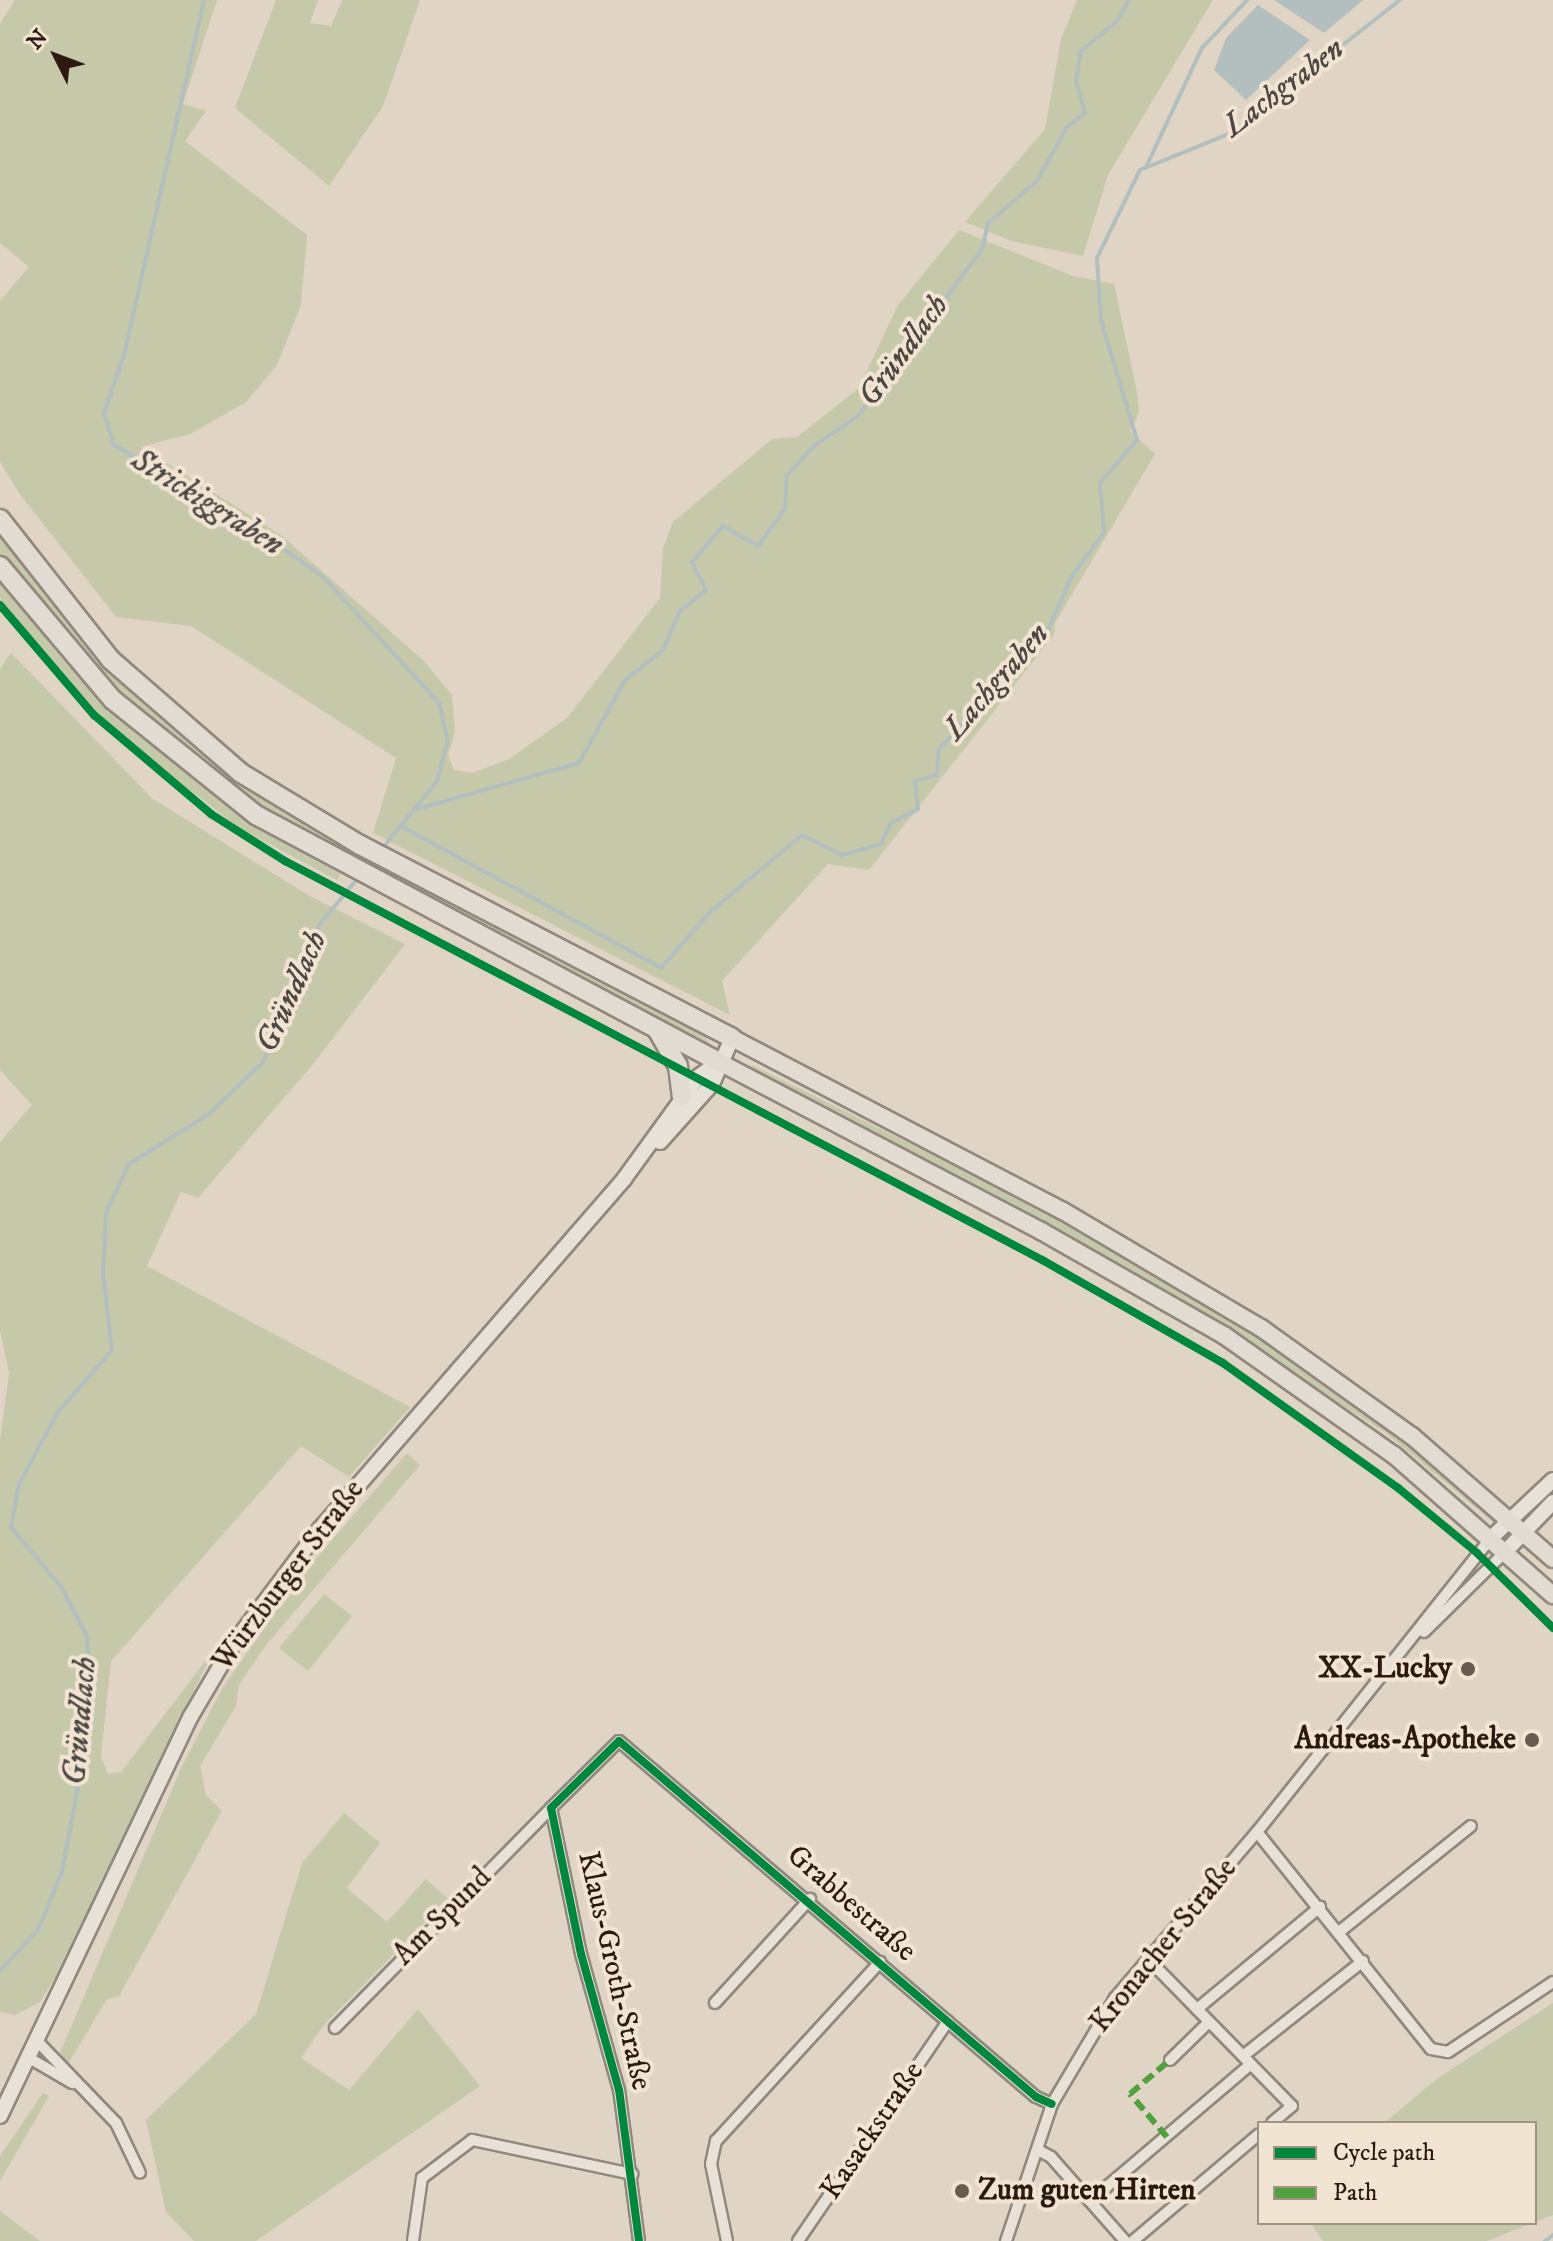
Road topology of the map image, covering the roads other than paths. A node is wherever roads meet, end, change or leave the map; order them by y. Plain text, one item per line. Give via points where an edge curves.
1 (0, 519) edge
2 (0, 566) edge
3 (656, 1029) junction
4 (732, 1038) junction
5 (719, 1062) junction
6 (682, 1097) junction
7 (624, 1179) junction
8 (1553, 1480) edge
9 (1553, 1502) edge
10 (1509, 1518) junction
11 (1524, 1532) junction
12 (1491, 1538) junction
13 (1506, 1551) junction
14 (1553, 1559) edge
15 (1553, 1595) edge
16 (1403, 1653) junction
17 (551, 1808) junction
18 (1471, 1826) dead end
19 (1257, 1832) junction
20 (810, 1899) junction
21 (1320, 1907) junction
22 (1339, 1932) junction
23 (1147, 1958) junction
24 (1363, 1961) junction
25 (880, 1962) junction
26 (1553, 1982) edge
27 (715, 2003) dead end
28 (1197, 2009) junction
29 (948, 2021) junction
30 (1209, 2022) junction
31 (335, 2028) dead end
32 (39, 2043) junction
33 (31, 2059) junction
34 (1170, 2060) dead end
35 (1247, 2060) junction
36 (73, 2084) junction
37 (1052, 2104) junction
38 (0, 2116) edge
39 (1274, 2121) edge
40 (1257, 2136) edge
41 (1038, 2150) junction
42 (140, 2173) dead end
43 (632, 2174) junction
44 (1090, 2201) junction
45 (413, 2241) edge
46 (639, 2241) edge
47 (727, 2241) edge
48 (798, 2241) edge
49 (1006, 2241) edge
50 (1125, 2241) edge
51 (1133, 2241) edge

1 - 4 highway via 74,619 149,698 250,779 360,845
2 - 3 highway via 57,639 140,725 256,815 345,868
3 - 5 highway
3 - 6 highway via 678,1066
4 - 5 main road, Würzburger Straße
4 - 10 main road via 1021,1189 1224,1304 1370,1404
5 - 6 main road, Würzburger Straße
5 - 7 main road, Würzburger Straße via 705,1092
5 - 12 main road via 1041,1231 1225,1336 1375,1441
6 - 7 main road, Würzburger Straße
7 - 32 main road, Würzburger Straße via 320,1529 234,1643 191,1716
8 - 10 main road
9 - 11 main road
10 - 11 main road
10 - 12 main road
11 - 13 main road
11 - 14 main road
12 - 13 main road
12 - 16 street
13 - 15 main road
13 - 16 street
16 - 19 street, Kronacher Straße
17 - 20 street, Grabbestraße via 619,1741
17 - 31 street, Am Spund
17 - 43 street, Klaus-Groth-Straße via 581,1954 619,2090
18 - 22 street
19 - 21 street
19 - 23 street, Kronacher Straße
20 - 25 street, Grabbestraße
20 - 27 street
21 - 22 street
21 - 28 street
22 - 24 street
23 - 28 street
23 - 37 street, Kronacher Straße via 1089,2037
24 - 26 street via 1431,2049 1448,2052
24 - 35 street
25 - 29 street, Grabbestraße
25 - 47 street via 716,2141 711,2164
28 - 30 street
29 - 37 street, Grabbestraße
29 - 48 street, Kasackstraße
30 - 34 street
30 - 35 street
32 - 33 main road, Würzburger Straße
32 - 36 street
33 - 36 street
33 - 38 main road, Würzburger Straße
35 - 39 street via 1292,2106
35 - 44 street
36 - 42 street via 116,2123
37 - 41 street, Kronacher Straße
40 - 51 street
41 - 44 street
41 - 49 street, Kronacher Straße
43 - 45 street via 472,2140 422,2178
43 - 46 street, Klaus-Groth-Straße
44 - 50 street

